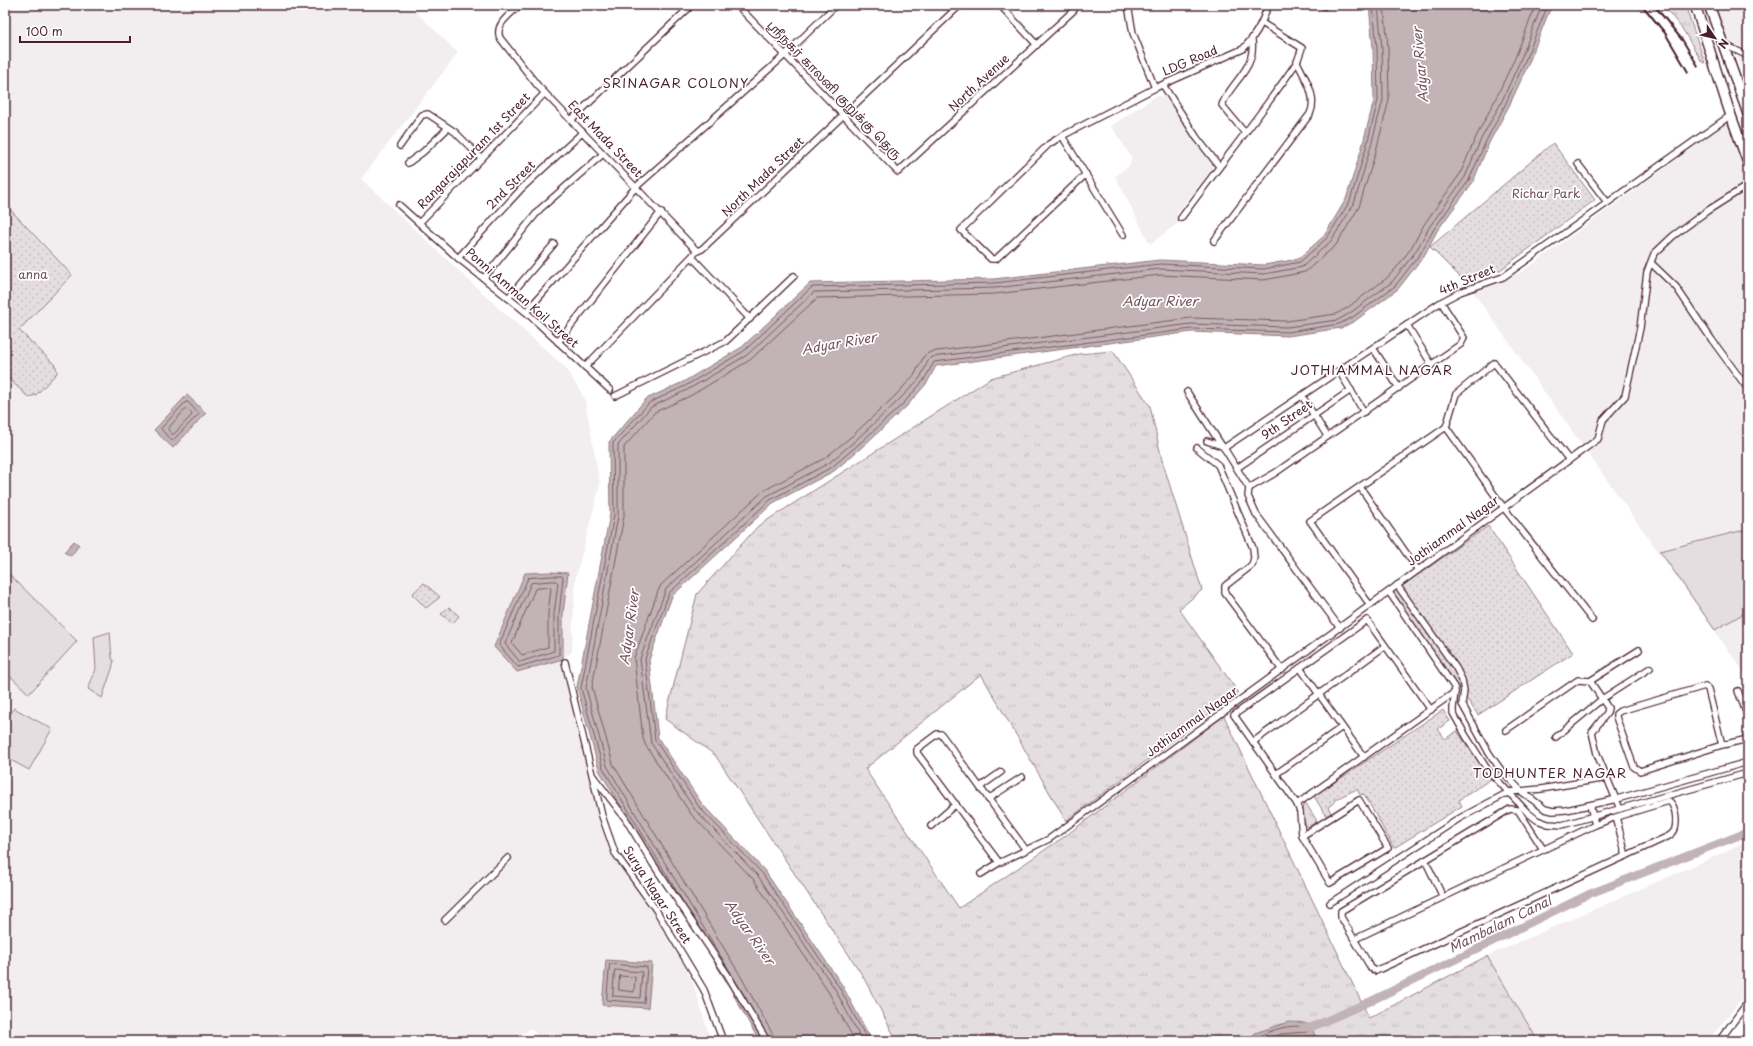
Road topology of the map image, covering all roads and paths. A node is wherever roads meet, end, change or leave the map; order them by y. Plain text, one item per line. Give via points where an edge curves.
1 (520, 5) edge
2 (692, 5) edge
3 (737, 5) edge
4 (836, 5) edge
5 (960, 5) edge
6 (1000, 5) edge
7 (1128, 5) edge
8 (1268, 5) edge
9 (1695, 5) edge
10 (1709, 5) edge
11 (1074, 10) dead end
12 (1262, 23) junction
13 (1252, 40) junction
14 (1037, 44) junction
15 (1723, 44) junction
16 (784, 55) junction
17 (1748, 56) edge
18 (1297, 62) junction
19 (1162, 85) junction
20 (1155, 88) junction
21 (545, 93) junction
22 (1748, 114) edge
23 (843, 115) junction
24 (1731, 115) junction
25 (571, 120) junction
26 (448, 128) junction
27 (584, 132) junction
28 (1245, 133) junction
29 (1062, 136) junction
30 (400, 146) dead end
31 (603, 154) junction
32 (481, 158) junction
33 (408, 163) dead end
34 (1748, 163) edge
35 (1578, 164) dead end
36 (1219, 166) junction
37 (898, 172) joint
38 (1086, 174) junction
39 (1748, 185) edge
40 (636, 187) junction
41 (1607, 202) junction
42 (399, 205) dead end
43 (661, 212) junction
44 (1181, 218) dead end
45 (419, 223) junction
46 (1123, 235) dead end
47 (1214, 241) dead end
48 (554, 244) dead end
49 (697, 251) junction
50 (692, 257) junction
51 (458, 258) junction
52 (1651, 263) junction
53 (794, 276) dead end
54 (484, 278) junction
55 (508, 298) junction
56 (1441, 302) junction
57 (526, 312) junction
58 (750, 319) junction
59 (1407, 325) junction
60 (558, 342) junction
61 (1372, 348) junction
62 (1432, 365) junction
63 (585, 367) junction
64 (1339, 371) junction
65 (1399, 388) junction
66 (1748, 389) edge
67 (610, 390) dead end
68 (1351, 390) junction
69 (1187, 392) dead end
70 (615, 396) dead end
71 (1302, 396) junction
72 (1364, 412) junction
73 (1314, 414) junction
74 (1446, 427) junction
75 (1327, 436) junction
76 (1207, 441) dead end
77 (1223, 447) junction
78 (1197, 448) dead end
79 (1569, 460) junction
80 (1237, 468) junction
81 (1360, 487) junction
82 (1250, 488) junction
83 (1504, 508) junction
84 (1418, 570) junction
85 (1397, 585) junction
86 (1388, 592) junction
87 (1370, 605) junction
88 (1592, 620) dead end
89 (1340, 628) junction
90 (1386, 646) junction
91 (1639, 650) dead end
92 (565, 662) dead end
93 (1300, 668) junction
94 (1650, 668) dead end
95 (1282, 670) junction
96 (1590, 681) junction
97 (1738, 691) dead end
98 (1455, 692) junction
99 (1318, 694) junction
100 (1602, 699) junction
101 (1462, 704) junction
102 (1453, 708) junction
103 (1431, 710) junction
104 (1748, 717) edge
105 (1342, 727) junction
106 (1506, 730) dead end
107 (1556, 737) dead end
108 (1748, 739) edge
109 (1253, 742) junction
110 (1722, 745) junction
111 (1364, 757) junction
112 (1748, 762) edge
113 (1001, 772) dead end
114 (1748, 773) edge
115 (591, 774) junction
116 (1276, 774) junction
117 (1701, 776) junction
118 (1022, 777) dead end
119 (1606, 778) junction
120 (1705, 786) junction
121 (980, 787) junction
122 (1521, 791) junction
123 (1509, 792) junction
124 (988, 799) junction
125 (1617, 800) junction
126 (956, 804) junction
127 (1297, 804) junction
128 (1590, 805) junction
129 (1620, 809) junction
130 (1593, 816) junction
131 (1616, 817) junction
132 (1595, 825) junction
133 (930, 826) dead end
134 (1302, 836) junction
135 (1543, 849) junction
136 (1026, 850) junction
137 (1626, 856) junction
138 (508, 858) dead end
139 (1425, 860) junction
140 (1000, 862) junction
141 (981, 874) dead end
142 (1443, 897) junction
143 (1330, 903) dead end
144 (445, 920) dead end
145 (1355, 939) junction
146 (1748, 1002) edge
147 (723, 1041) edge
148 (767, 1041) edge
149 (1719, 1041) edge

1 - 21 street, East Mada Street via 501,23 498,34
2 - 25 street
3 - 16 street, ஸ்ரீநகர் காலனி குறுக்கு தெரு
4 - 16 street
5 - 23 street, North Mada Street
6 - 14 street
7 - 20 street, LDG Road via 1133,33
8 - 12 street, LDG Road
9 - 24 main road
10 - 15 main road
11 - 14 street, North Avenue
12 - 13 street, LDG Road
12 - 18 street via 1302,48
13 - 19 street, LDG Road via 1230,56
13 - 28 street via 1250,63 1222,105
14 - 37 street, North Avenue
15 - 17 street
15 - 22 main road
16 - 23 street, ஸ்ரீநகர் காலனி குறுக்கு தெரு
16 - 40 street
18 - 28 street
18 - 47 street via 1312,95 1313,108
19 - 20 street, LDG Road
19 - 36 street
20 - 29 street
21 - 25 street, East Mada Street
21 - 32 street, Rangarajapuram 1st Street
23 - 37 street, ஸ்ரீநகர் காலனி குறுக்கு தெரு
23 - 49 street, North Mada Street via 742,213
24 - 34 main road
24 - 41 street, 4th Street
25 - 27 street, East Mada Street
26 - 30 street via 425,113
26 - 32 street
26 - 33 street
27 - 31 street, East Mada Street
27 - 51 street, 2nd Street via 522,188
28 - 36 street
29 - 38 street
29 - 38 street via 1049,144 961,230 991,259 996,259
31 - 40 street, East Mada Street
31 - 54 street via 540,209
32 - 45 street, Rangarajapuram 1st Street
35 - 41 street
36 - 44 street
38 - 46 street
39 - 52 street, Jothiammal Nagar via 1707,210 1674,236 1654,254
40 - 43 street, East Mada Street
40 - 57 street
41 - 56 street, 4th Street via 1503,277 1460,292
42 - 45 street, Ponni Amman Koil Street
43 - 49 street, East Mada Street
43 - 60 street
45 - 51 street, Ponni Amman Koil Street
48 - 55 street
49 - 50 street, North Mada Street
50 - 58 street
50 - 63 street, North Mada Street
51 - 54 street, Ponni Amman Koil Street
52 - 66 street via 1676,287
52 - 79 street, Jothiammal Nagar via 1647,272 1640,328 1625,396 1603,420 1598,439
53 - 58 street
54 - 55 street, Ponni Amman Koil Street
55 - 57 street, Ponni Amman Koil Street
56 - 59 street, 4th Street
56 - 62 street via 1464,340
57 - 60 street, Ponni Amman Koil Street
58 - 70 street via 726,341
59 - 61 street, 4th Street
59 - 62 street
60 - 63 street, Ponni Amman Koil Street
61 - 64 street, 4th Street
61 - 65 street
62 - 65 street
63 - 67 street, Ponni Amman Koil Street
64 - 68 street
64 - 71 street, 4th Street
65 - 72 street
68 - 72 street
68 - 73 street, 9th Street
69 - 77 street
71 - 73 street
71 - 77 street, 4th Street
72 - 75 street
73 - 75 street
73 - 80 street, 9th Street
74 - 79 street via 1456,394 1494,363
74 - 81 street
74 - 83 street
75 - 82 street
76 - 77 street
77 - 80 street
78 - 95 street via 1218,465 1253,548 1252,565 1231,580 1224,590
79 - 83 street, Jothiammal Nagar
80 - 82 street
81 - 84 street
81 - 87 street via 1310,521
82 - 89 street via 1248,496 1256,514
83 - 84 street, Jothiammal Nagar
83 - 88 street
84 - 85 street, Jothiammal Nagar
85 - 86 street, Jothiammal Nagar
85 - 101 street via 1456,668 1464,691
86 - 87 street, Jothiammal Nagar
86 - 98 street
87 - 89 street, Jothiammal Nagar
89 - 95 street, Jothiammal Nagar
90 - 93 street via 1367,620
90 - 99 street
90 - 103 street
91 - 96 street
92 - 115 street, Surya Nagar Street
93 - 99 street
93 - 109 street via 1234,715
94 - 100 street
95 - 136 street, Jothiammal Nagar via 1068,826
96 - 100 street
96 - 106 street via 1578,680
97 - 104 street
98 - 102 street
98 - 103 street
99 - 105 street
99 - 109 street
100 - 107 street
100 - 119 street via 1608,713 1592,732
101 - 102 street
101 - 122 street via 1489,753
102 - 123 street via 1466,736 1484,764
103 - 111 street
105 - 111 street
105 - 116 street
108 - 110 street
109 - 116 street
110 - 110 street via 1708,689 1705,686 1616,714 1634,767 1640,771
111 - 127 street
112 - 117 street
113 - 121 street
114 - 120 street
115 - 147 street, Surya Nagar Street via 615,853 656,910 704,990
115 - 148 street via 625,818 727,974
116 - 127 street
117 - 120 street
117 - 125 street
118 - 124 street
119 - 122 street
119 - 125 street
120 - 129 street
121 - 124 street
121 - 126 street via 942,735 937,734 916,752
122 - 123 street
122 - 128 street via 1537,804 1553,811
123 - 130 street via 1527,812 1548,824 1562,825
123 - 143 street via 1460,818
124 - 136 street
125 - 128 street
125 - 129 street
126 - 133 street
126 - 140 street
127 - 134 street
128 - 130 street
129 - 130 street
130 - 132 street
131 - 132 street
131 - 137 street
131 - 137 street via 1669,801 1674,808 1676,828 1673,833
132 - 135 street
134 - 134 street via 1330,883 1388,848 1359,800
135 - 139 street via 1518,810 1510,809
135 - 142 street
136 - 140 street, Jothiammal Nagar
137 - 145 street via 1376,971 1371,968
138 - 144 street
139 - 142 street
139 - 145 street via 1341,911 1341,917
140 - 141 street, Jothiammal Nagar
142 - 145 street
146 - 149 street

